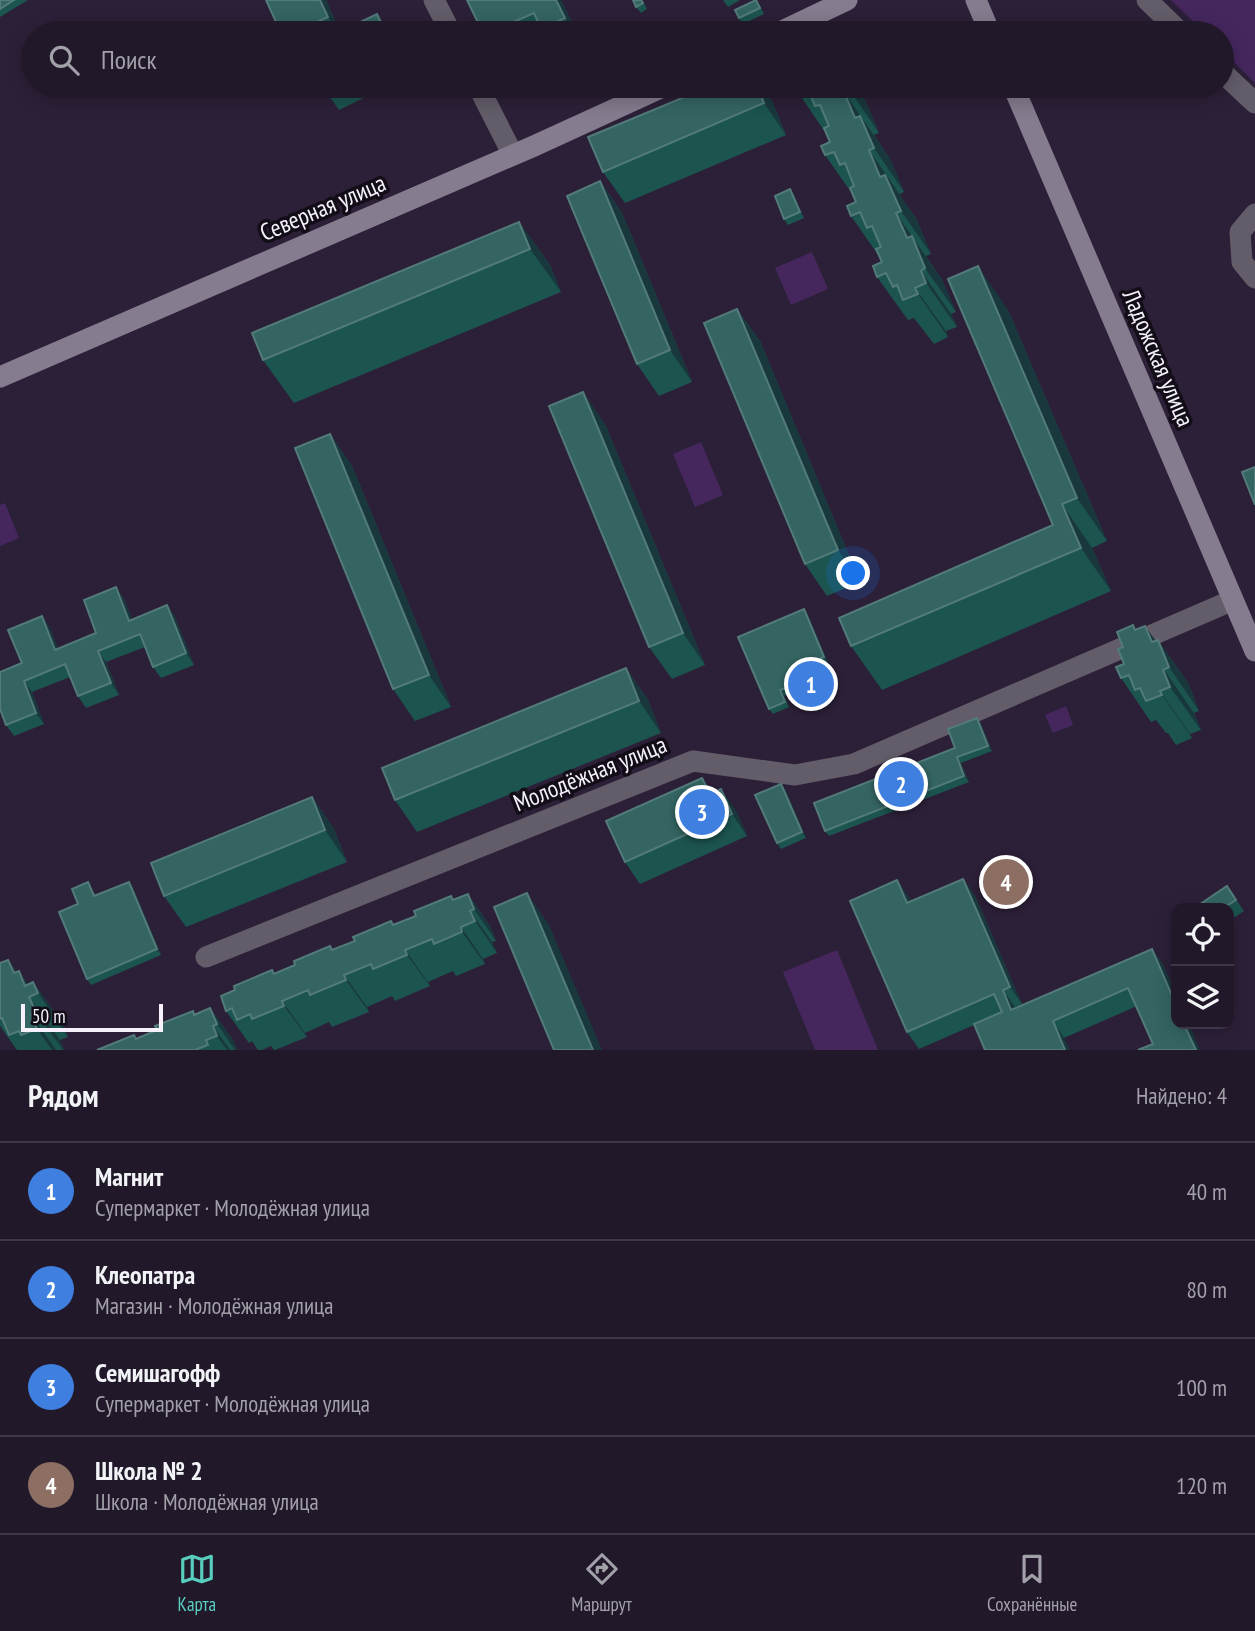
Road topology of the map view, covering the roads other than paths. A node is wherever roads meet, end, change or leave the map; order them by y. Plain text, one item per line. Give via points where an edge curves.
1 (433, 0) edge
2 (848, 0) edge
3 (976, 0) edge
4 (1147, 0) edge
5 (444, 21) edge
6 (803, 21) edge
7 (985, 21) edge
8 (1169, 21) edge
9 (1234, 83) edge
10 (484, 98) edge
11 (639, 98) edge
12 (1018, 98) edge
13 (1255, 103) edge
14 (513, 155) junction
15 (1255, 214) edge
16 (1255, 278) edge
17 (0, 377) edge
18 (1233, 600) junction
19 (1255, 651) edge
20 (205, 957) dead end

1 - 5 street
2 - 6 street
3 - 7 street
4 - 8 street
9 - 13 street
10 - 14 street
11 - 14 street, Северная улица
12 - 18 street, Ладожская улица
14 - 17 street, Северная улица
15 - 16 street via 1240,232 1242,262
18 - 19 street, Ладожская улица
18 - 20 street, Молодёжная улица via 854,764 795,775 693,761

